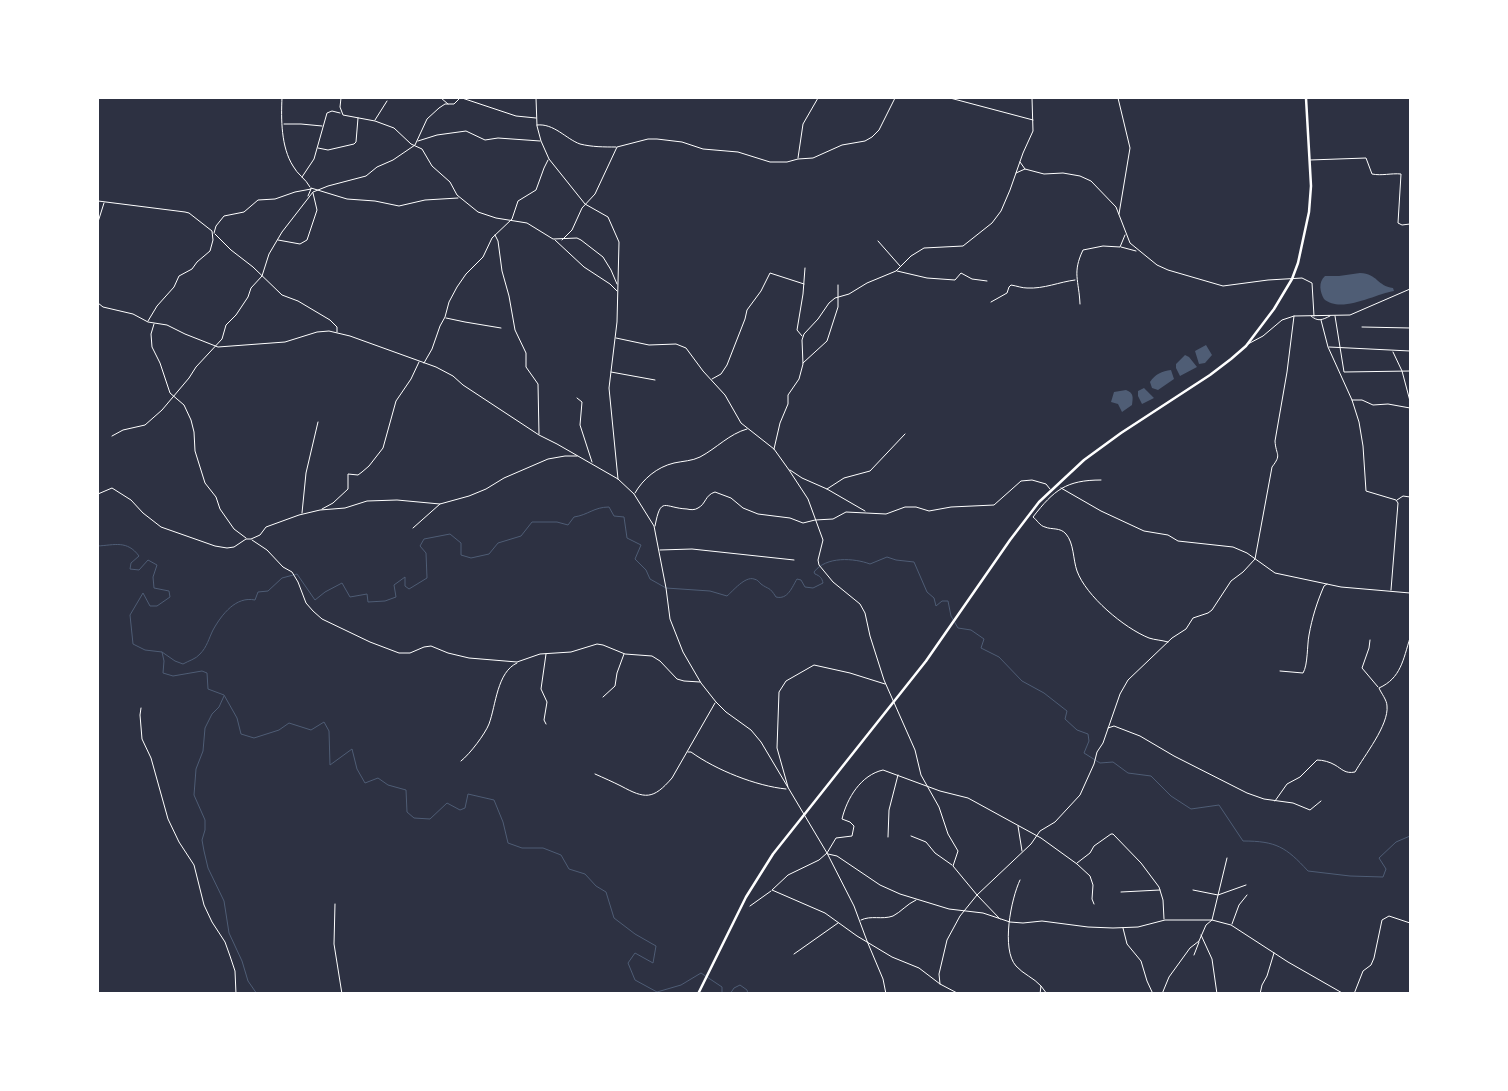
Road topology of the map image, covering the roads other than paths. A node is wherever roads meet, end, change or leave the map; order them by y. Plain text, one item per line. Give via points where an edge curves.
1 (282, 98) edge
2 (341, 98) edge
3 (441, 98) edge
4 (461, 98) edge
5 (536, 98) edge
6 (818, 98) edge
7 (895, 98) edge
8 (950, 98) edge
9 (1032, 98) edge
10 (1118, 98) edge
11 (1306, 98) edge
12 (387, 101) dead end
13 (448, 104) junction
14 (341, 113) junction
15 (358, 118) junction
16 (536, 118) junction
17 (1034, 120) junction
18 (375, 121) junction
19 (283, 124) junction
20 (323, 126) junction
21 (537, 126) junction
22 (417, 141) junction
23 (541, 141) junction
24 (415, 145) junction
25 (616, 147) junction
26 (317, 148) junction
27 (549, 158) junction
28 (798, 159) junction
29 (1020, 159) junction
30 (1310, 160) junction
31 (1025, 169) junction
32 (1016, 174) junction
33 (302, 177) junction
34 (311, 188) junction
35 (316, 191) junction
36 (313, 192) junction
37 (459, 198) junction
38 (306, 199) junction
39 (98, 201) edge
40 (104, 202) junction
41 (585, 204) junction
42 (1119, 215) junction
43 (511, 220) junction
44 (98, 222) edge
45 (1410, 224) edge
46 (214, 233) junction
47 (495, 234) junction
48 (1126, 235) junction
49 (554, 239) junction
50 (277, 240) junction
51 (562, 240) junction
52 (878, 241) dead end
53 (1120, 247) junction
54 (1139, 251) junction
55 (900, 266) junction
56 (805, 268) dead end
57 (896, 271) junction
58 (262, 276) junction
59 (1292, 279) junction
60 (1076, 280) junction
61 (987, 281) dead end
62 (804, 284) junction
63 (617, 285) junction
64 (838, 285) dead end
65 (1410, 289) edge
66 (618, 292) junction
67 (839, 297) junction
68 (991, 302) dead end
69 (98, 303) edge
70 (1080, 304) dead end
71 (1294, 316) junction
72 (1310, 316) junction
73 (1314, 316) junction
74 (1331, 316) junction
75 (1334, 316) junction
76 (445, 317) junction
77 (1321, 320) junction
78 (148, 322) junction
79 (154, 323) junction
80 (500, 328) dead end
81 (1362, 328) dead end
82 (1410, 328) edge
83 (337, 333) junction
84 (803, 337) junction
85 (616, 338) junction
86 (215, 345) junction
87 (1246, 346) junction
88 (1328, 347) junction
89 (1341, 348) junction
90 (1392, 350) junction
91 (1410, 351) edge
92 (419, 362) junction
93 (424, 363) junction
94 (803, 364) junction
95 (1410, 371) edge
96 (611, 372) junction
97 (1402, 372) junction
98 (655, 380) dead end
99 (712, 380) junction
100 (173, 396) junction
101 (577, 398) dead end
102 (1352, 400) junction
103 (1410, 400) edge
104 (1410, 408) edge
105 (318, 422) dead end
106 (749, 429) junction
107 (905, 434) dead end
108 (539, 435) junction
109 (112, 436) dead end
110 (774, 449) junction
111 (578, 456) junction
112 (593, 464) junction
113 (789, 470) junction
114 (618, 479) junction
115 (1101, 480) dead end
116 (1061, 488) junction
117 (827, 489) junction
118 (1051, 490) junction
119 (98, 494) edge
120 (634, 494) junction
121 (1410, 497) edge
122 (1396, 500) junction
123 (333, 502) junction
124 (440, 504) junction
125 (337, 509) junction
126 (320, 510) junction
127 (867, 512) junction
128 (302, 514) junction
129 (815, 520) junction
130 (654, 526) junction
131 (413, 528) dead end
132 (246, 539) junction
133 (251, 539) junction
134 (660, 550) junction
135 (1255, 559) junction
136 (794, 560) dead end
137 (1327, 584) junction
138 (1391, 591) junction
139 (1410, 593) edge
140 (1410, 638) edge
141 (1370, 640) dead end
142 (1168, 642) junction
143 (546, 653) junction
144 (625, 654) junction
145 (518, 662) junction
146 (1280, 670) dead end
147 (701, 682) junction
148 (886, 685) junction
149 (1378, 688) junction
150 (603, 696) dead end
151 (716, 702) junction
152 (894, 704) junction
153 (141, 708) dead end
154 (546, 724) dead end
155 (1108, 728) junction
156 (688, 752) junction
157 (462, 761) dead end
158 (596, 774) dead end
159 (898, 774) junction
160 (926, 785) junction
161 (788, 790) junction
162 (1275, 800) junction
163 (1321, 801) dead end
164 (803, 814) junction
165 (1018, 825) junction
166 (911, 836) dead end
167 (1036, 836) junction
168 (888, 837) dead end
169 (827, 853) junction
170 (1022, 853) junction
171 (1227, 858) dead end
172 (1077, 864) junction
173 (953, 866) junction
174 (1020, 880) dead end
175 (1246, 885) dead end
176 (772, 890) junction
177 (1160, 890) junction
178 (1193, 890) dead end
179 (1121, 892) dead end
180 (1218, 894) junction
181 (977, 895) junction
182 (1247, 896) dead end
183 (916, 899) junction
184 (335, 904) dead end
185 (1094, 904) dead end
186 (750, 906) dead end
187 (964, 912) junction
188 (1000, 919) junction
189 (860, 920) junction
190 (1164, 920) junction
191 (1212, 920) junction
192 (1010, 922) junction
193 (838, 923) junction
194 (1410, 923) edge
195 (1231, 925) junction
196 (1123, 927) junction
197 (1201, 935) junction
198 (867, 941) junction
199 (1199, 941) junction
200 (1274, 953) junction
201 (794, 954) dead end
202 (1194, 955) dead end
203 (940, 984) junction
204 (1041, 986) junction
205 (236, 994) edge
206 (342, 994) edge
207 (698, 994) edge
208 (886, 994) edge
209 (959, 994) edge
210 (1040, 994) edge
211 (1047, 994) edge
212 (1153, 994) edge
213 (1162, 994) edge
214 (1217, 994) edge
215 (1260, 994) edge
216 (1344, 994) edge
217 (1354, 994) edge

1 - 19 street
2 - 14 street
3 - 13 street
4 - 13 street via 454,104
4 - 16 street via 516,116
5 - 16 street
6 - 28 street via 803,124
7 - 28 street via 879,130 869,140 842,145 813,158
8 - 17 street
9 - 17 street
10 - 42 street via 1130,148
11 - 30 main road
12 - 18 street
13 - 22 street via 428,119
14 - 15 street
14 - 20 street via 327,112
15 - 18 street
15 - 26 street via 354,144 328,150
16 - 21 street
17 - 29 street via 1033,131
18 - 24 street via 389,125
19 - 20 street
19 - 33 street via 290,162
20 - 26 street
21 - 23 street
21 - 25 street via 544,125 589,146
22 - 23 street via 466,132 485,140
22 - 24 street
23 - 27 street
24 - 35 street via 366,176
24 - 37 street via 448,179
25 - 28 street via 657,139 703,149 738,152 770,162
25 - 41 street via 595,194
26 - 33 street
27 - 41 street
27 - 43 street via 536,190 518,201
29 - 31 street
29 - 32 street
30 - 45 street via 1366,158 1372,174 1401,174 1398,223
30 - 59 main road via 1309,212
31 - 32 street
31 - 42 street via 1040,174 1063,173 1086,178 1107,196
32 - 55 street via 1001,211 992,223 966,244 924,248
33 - 34 street
34 - 35 street
34 - 38 street
34 - 46 street via 275,199 259,200 244,212 224,216
35 - 36 street
35 - 37 street via 347,200 386,202 398,206
36 - 38 street
36 - 50 street via 318,210 307,240 300,244
37 - 43 street via 485,216
38 - 50 street
39 - 40 street
40 - 44 street
40 - 46 street via 189,213
41 - 51 street via 572,230
41 - 63 street via 608,217 617,235
42 - 48 street
43 - 47 street
43 - 49 street via 532,224
46 - 58 street
46 - 78 street via 210,251 192,269 180,274
47 - 76 street via 483,257 457,287
47 - 108 street via 515,330 526,353 526,367 538,384
48 - 53 street
48 - 54 street
49 - 51 street
49 - 66 street
50 - 58 street
51 - 63 street via 577,238 599,253
52 - 55 street
53 - 54 street
53 - 60 street via 1083,250
54 - 59 street via 1168,270 1223,286
55 - 57 street
56 - 62 street
57 - 61 street via 955,280 962,273 972,279
57 - 67 street
58 - 83 street via 282,295 330,320 337,327
58 - 86 street
59 - 73 street via 1302,278 1312,283
59 - 87 main road via 1274,310
60 - 68 street via 1032,288 1011,285 1007,293
60 - 70 street
62 - 84 street via 797,330
62 - 99 street via 770,273 747,310 727,365
63 - 66 street
64 - 67 street
65 - 75 street via 1356,313
66 - 85 street
67 - 84 street via 829,303
67 - 94 street via 827,341
69 - 78 street
71 - 72 street
71 - 87 street via 1279,321
71 - 135 street via 1275,441 1279,458 1272,467
72 - 73 street
72 - 77 street
73 - 74 street
74 - 75 street
74 - 77 street
75 - 89 street
76 - 80 street
76 - 93 street
77 - 88 street
78 - 79 street
79 - 86 street via 167,325
79 - 100 street via 152,347
81 - 82 street
83 - 86 street via 317,332 286,342
83 - 92 street
84 - 94 street
85 - 96 street
85 - 99 street via 682,345
86 - 100 street
87 - 118 main road via 1210,375 1121,433
88 - 89 street
88 - 102 street
89 - 90 street
89 - 97 street via 1344,372
90 - 91 street
90 - 97 street
92 - 93 street
92 - 123 street via 396,401 383,448 358,475 348,474 348,489
93 - 108 street via 453,376
94 - 110 street via 798,383 788,395
95 - 97 street
96 - 98 street
96 - 114 street via 610,398
97 - 103 street
99 - 106 street via 741,423
100 - 109 street via 145,425
100 - 132 street via 184,405 190,420 195,451 206,482 234,529
101 - 112 street via 582,402 580,425
102 - 104 street
102 - 122 street via 1363,446 1366,491
105 - 128 street via 306,473
106 - 110 street
106 - 120 street via 738,432 690,461 659,469 642,481
107 - 117 street via 870,471 844,478
108 - 111 street
110 - 113 street
111 - 112 street
111 - 124 street via 548,460 469,496
112 - 114 street
113 - 117 street
113 - 129 street via 806,495
114 - 120 street
115 - 116 street
116 - 135 street via 1144,531 1168,535 1178,541 1233,547
116 - 142 street via 1034,517 1044,527 1062,531 1068,536 1080,578 1109,613 1135,631
117 - 127 street
118 - 127 street via 1046,484 1026,479 994,505 929,511 905,506 886,514
118 - 152 main road via 1010,540
119 - 132 street via 112,488 161,527 215,546 230,548
120 - 130 street
121 - 122 street
122 - 138 street
123 - 125 street
123 - 126 street
124 - 125 street via 374,500
124 - 131 street
125 - 126 street
126 - 128 street
127 - 129 street via 846,512 833,519
128 - 133 street via 266,527
129 - 130 street via 803,523 758,514 715,492 695,510 662,506 658,509
129 - 148 street via 823,542 819,566 863,608
130 - 134 street
132 - 133 street
133 - 145 street via 292,572 313,611 339,628 396,653 410,653 431,646 468,658
134 - 136 street via 692,549
134 - 147 street via 672,627
135 - 137 street via 1275,573
135 - 142 street via 1231,581 1212,610 1193,618 1186,629
137 - 138 street
137 - 146 street via 1314,614 1305,670 1303,673
138 - 139 street
140 - 149 street via 1395,678
141 - 149 street via 1362,668
142 - 155 street via 1128,680
143 - 144 street via 570,652 600,644
143 - 145 street
143 - 154 street via 541,685 547,702
144 - 147 street via 652,656 677,679
144 - 150 street via 615,686
145 - 157 street via 503,674 487,728
147 - 151 street
148 - 152 street
148 - 161 street via 814,665 786,681 779,692 777,740
149 - 162 street via 1387,705 1384,720 1355,772 1349,773 1331,763 1315,761 1300,777 1287,784
151 - 156 street
151 - 161 street via 756,734
152 - 160 street via 915,750
152 - 164 main road
153 - 205 street via 142,740 151,758 168,820 194,865 204,905 227,949 234,971
155 - 162 street via 1114,726 1140,736 1247,793
155 - 167 street via 1080,795
156 - 158 street via 672,778 656,793 635,794
156 - 161 street via 747,780
159 - 160 street
159 - 168 street via 889,810
159 - 169 street via 880,770 860,784 842,819 854,826 852,836 836,838
160 - 165 street via 968,798
160 - 173 street via 958,850
161 - 164 street
162 - 163 street via 1308,810
164 - 169 street
164 - 207 main road via 746,897
165 - 167 street
165 - 170 street
166 - 173 street via 926,842
167 - 170 street
167 - 172 street
169 - 176 street via 788,875
169 - 183 street via 837,856 880,885
169 - 189 street
170 - 181 street
171 - 180 street
172 - 177 street via 1098,842 1112,834 1141,863
172 - 185 street via 1092,881
173 - 181 street
174 - 192 street via 1015,890
175 - 180 street
176 - 186 street
176 - 193 street via 825,913
177 - 179 street
177 - 190 street
178 - 180 street
180 - 191 street
181 - 187 street
181 - 188 street
182 - 195 street via 1239,905
183 - 187 street
183 - 189 street via 893,916
184 - 206 street via 334,944
187 - 188 street via 983,913
187 - 203 street via 947,940 939,974
188 - 192 street
189 - 198 street
190 - 191 street
190 - 196 street
191 - 195 street
191 - 197 street
192 - 196 street
192 - 204 street via 1008,940 1014,963
193 - 198 street
193 - 201 street
194 - 217 street via 1389,916 1382,920 1374,958 1363,971
195 - 200 street
196 - 212 street via 1126,940 1141,961
197 - 199 street
197 - 214 street via 1210,952
198 - 203 street via 892,958 922,970
198 - 208 street
199 - 202 street
199 - 213 street via 1169,977
200 - 215 street
200 - 216 street
203 - 209 street
204 - 210 street
204 - 211 street

